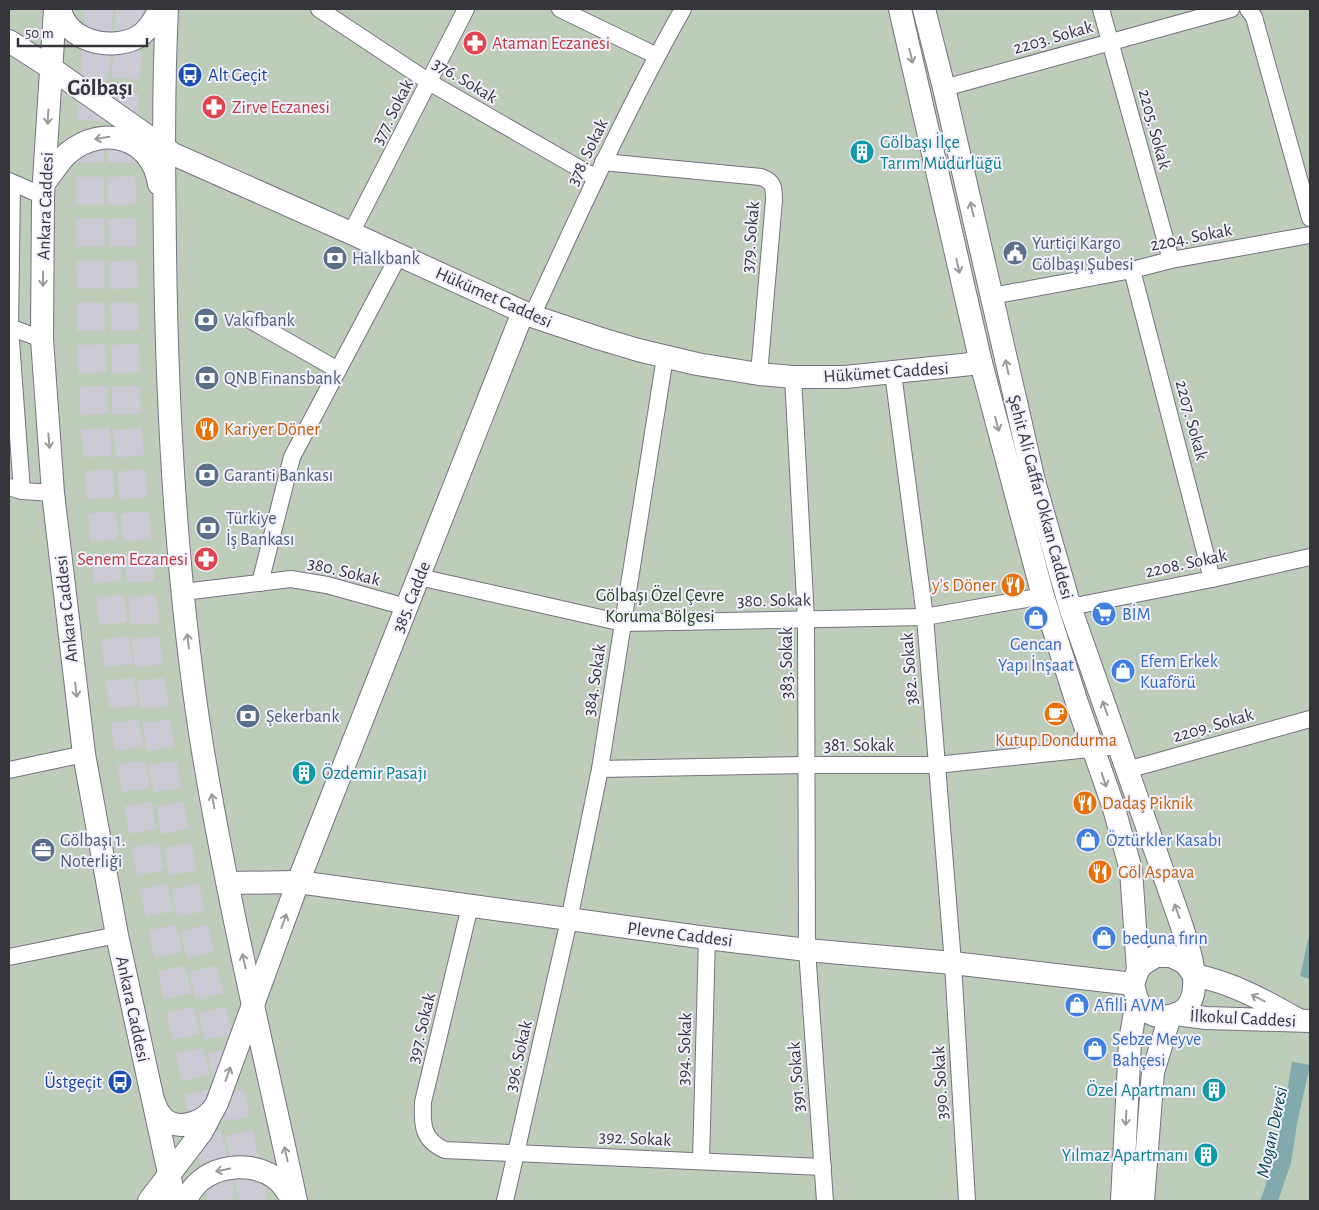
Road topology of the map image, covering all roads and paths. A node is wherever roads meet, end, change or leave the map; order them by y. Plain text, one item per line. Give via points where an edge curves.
1 (55, 9) edge
2 (60, 9) edge
3 (160, 9) edge
4 (167, 9) edge
5 (319, 9) edge
6 (466, 9) edge
7 (560, 9) edge
8 (683, 9) edge
9 (900, 9) edge
10 (924, 9) edge
11 (1101, 9) edge
12 (1231, 9) edge
13 (1248, 9) edge
14 (9, 41) edge
15 (1110, 42) junction
16 (657, 56) junction
17 (51, 68) junction
18 (429, 82) junction
19 (944, 88) junction
20 (163, 148) junction
21 (604, 162) junction
22 (596, 178) junction
23 (10, 182) edge
24 (44, 190) junction
25 (1310, 218) edge
26 (164, 220) junction
27 (351, 233) junction
28 (1310, 235) edge
29 (399, 255) junction
30 (1171, 260) junction
31 (1132, 270) junction
32 (992, 296) junction
33 (527, 314) junction
34 (250, 320) dead end
35 (9, 327) edge
36 (42, 339) junction
37 (665, 357) junction
38 (981, 364) junction
39 (338, 370) junction
40 (893, 373) junction
41 (759, 374) junction
42 (793, 378) junction
43 (16, 489) edge
44 (53, 493) junction
45 (1310, 557) edge
46 (419, 577) junction
47 (1212, 579) junction
48 (260, 583) junction
49 (183, 592) junction
50 (1043, 596) junction
51 (1070, 607) junction
52 (406, 608) junction
53 (925, 616) junction
54 (806, 619) junction
55 (623, 623) junction
56 (1310, 719) edge
57 (1118, 746) junction
58 (1093, 748) junction
59 (84, 754) junction
60 (936, 764) junction
61 (806, 765) junction
62 (600, 769) junction
63 (9, 770) edge
64 (1127, 770) junction
65 (228, 882) junction
66 (298, 882) junction
67 (470, 906) junction
68 (569, 920) junction
69 (117, 935) junction
70 (707, 938) junction
71 (807, 950) junction
72 (9, 958) edge
73 (953, 963) junction
74 (1194, 975) junction
75 (1136, 985) junction
76 (254, 1005) junction
77 (1173, 1015) junction
78 (1305, 1021) edge
79 (152, 1098) junction
80 (217, 1103) junction
81 (445, 1150) joint
82 (516, 1153) junction
83 (701, 1161) junction
84 (822, 1167) junction
85 (170, 1176) junction
86 (149, 1201) edge
87 (175, 1201) edge
88 (186, 1201) edge
89 (295, 1201) edge
90 (505, 1201) edge
91 (825, 1201) edge
92 (967, 1201) edge
93 (1122, 1201) edge
94 (1143, 1201) edge

1 - 17 street, Ankara Caddesi
2 - 3 street via 69,28 77,35 114,43 136,38 149,28
4 - 20 street
5 - 18 street, 376. Sokak
6 - 18 street, 377. Sokak
7 - 16 street
8 - 16 street, 378. Sokak
9 -> 38 street, Şehit Ali Gaffar Okkan Caddesi
10 - 19 street, Şehit Ali Gaffar Okkan Caddesi
11 - 15 street, 2205. Sokak
12 - 15 street, 2203. Sokak
13 - 25 street via 1254,17
14 - 17 street, Hükümet Caddesi
15 - 19 street, 2203. Sokak
15 - 30 street, 2205. Sokak
16 - 21 street, 378. Sokak
17 - 20 street, Hükümet Caddesi
17 -> 24 street, Ankara Caddesi
18 - 22 street, 376. Sokak
18 - 27 street, 377. Sokak
32 -> 19 street, Şehit Ali Gaffar Okkan Caddesi
20 - 26 street
20 - 27 street, Hükümet Caddesi
21 - 22 street, 378. Sokak
21 - 41 street, 379. Sokak via 769,180 774,188 774,200
22 - 33 street, 378. Sokak
23 - 24 street
23 - 35 street
26 -> 24 street via 158,178 151,162 141,149 124,139 99,138 67,154
24 -> 36 street, Ankara Caddesi
26 - 49 street via 166,343
27 - 29 street, Hükümet Caddesi
28 - 30 street, 2204. Sokak
29 - 33 street, Hükümet Caddesi
29 - 39 street
30 - 31 street, 2204. Sokak
31 - 32 street, 2204. Sokak
31 - 47 street, 2207. Sokak
51 -> 32 street, Şehit Ali Gaffar Okkan Caddesi via 1034,481
33 - 37 street, Hükümet Caddesi
33 - 46 street, 385. Cadde
34 - 39 street
35 - 36 street
35 - 43 street
36 -> 44 street, Ankara Caddesi
37 - 41 street, Hükümet Caddesi
37 - 55 street, 384. Sokak
38 - 40 street, Hükümet Caddesi
38 -> 50 street, Şehit Ali Gaffar Okkan Caddesi
39 - 48 street via 292,457
40 - 42 street, Hükümet Caddesi
40 - 53 street, 382. Sokak
41 - 42 street, Hükümet Caddesi
42 - 54 street, 383. Sokak
43 - 44 street
44 -> 59 street, Ankara Caddesi
45 - 47 street, 2208. Sokak
46 - 52 street, 385. Cadde
46 - 55 street, 380. Sokak
47 - 51 street, 2208. Sokak
48 - 49 street, 380. Sokak
48 - 52 street, 380. Sokak via 291,579
65 -> 49 street via 201,740
50 - 53 street, 380. Sokak
50 - 58 street, Şehit Ali Gaffar Okkan Caddesi
57 -> 51 street, Şehit Ali Gaffar Okkan Caddesi
52 - 66 street, 385. Cadde
53 - 54 street, 380. Sokak
53 - 60 street, 382. Sokak
54 - 55 street, 380. Sokak
54 - 61 street, 383. Sokak
55 - 62 street, 384. Sokak
56 - 64 street, 2209. Sokak
57 - 58 street, 381. Sokak
57 - 64 street, Şehit Ali Gaffar Okkan Caddesi
58 - 60 street, 381. Sokak
58 -> 75 street, Şehit Ali Gaffar Okkan Caddesi via 1113,805 1130,870
59 - 63 street
59 - 69 street, Ankara Caddesi
60 - 61 street, 381. Sokak
60 - 73 street, 382. Sokak
61 - 62 street, 381. Sokak
61 - 71 street, 383. Sokak
62 - 68 street, 384. Sokak
74 -> 64 street, Şehit Ali Gaffar Okkan Caddesi via 1178,915
65 - 66 street, Plevne Caddesi
76 -> 65 street
66 - 67 street, Plevne Caddesi
76 -> 66 street, 385. Cadde
67 - 68 street, Plevne Caddesi
67 - 81 street, 397. Sokak via 423,1102 428,1140
68 - 70 street, Plevne Caddesi
68 - 82 street, 396. Sokak
69 - 72 street
69 - 79 street, Ankara Caddesi
70 - 71 street, Plevne Caddesi
70 - 83 street, 394. Sokak
71 - 73 street, Plevne Caddesi
71 - 84 street, 391. Sokak
73 - 75 street, Plevne Caddesi
73 - 92 street, 390. Sokak
74 - 75 street via 1185,963 1172,956 1156,956 1143,964
74 - 77 street, Şehit Ali Gaffar Okkan Caddesi via 1193,998 1181,1012
78 -> 74 street via 1253,995
75 - 77 street via 1147,1012
75 -> 93 street, Şehit Ali Gaffar Okkan Caddesi
80 -> 76 street, 385. Cadde
89 -> 76 street
77 - 78 street, İlkokul Caddesi
77 - 94 street, Şehit Ali Gaffar Okkan Caddesi via 1153,1072
79 - 80 street via 164,1119 177,1124 201,1120
79 - 85 street, Ankara Caddesi
80 - 85 street, 385. Cadde via 202,1133
81 - 82 street, 392. Sokak
82 - 83 street, 392. Sokak
82 - 90 street, 396. Sokak
83 - 84 street, 392. Sokak
84 - 91 street, 391. Sokak
85 - 86 street, 385. Cadde
85 - 87 street, Ankara Caddesi
89 -> 88 street via 274,1177 242,1168 209,1173 195,1185

